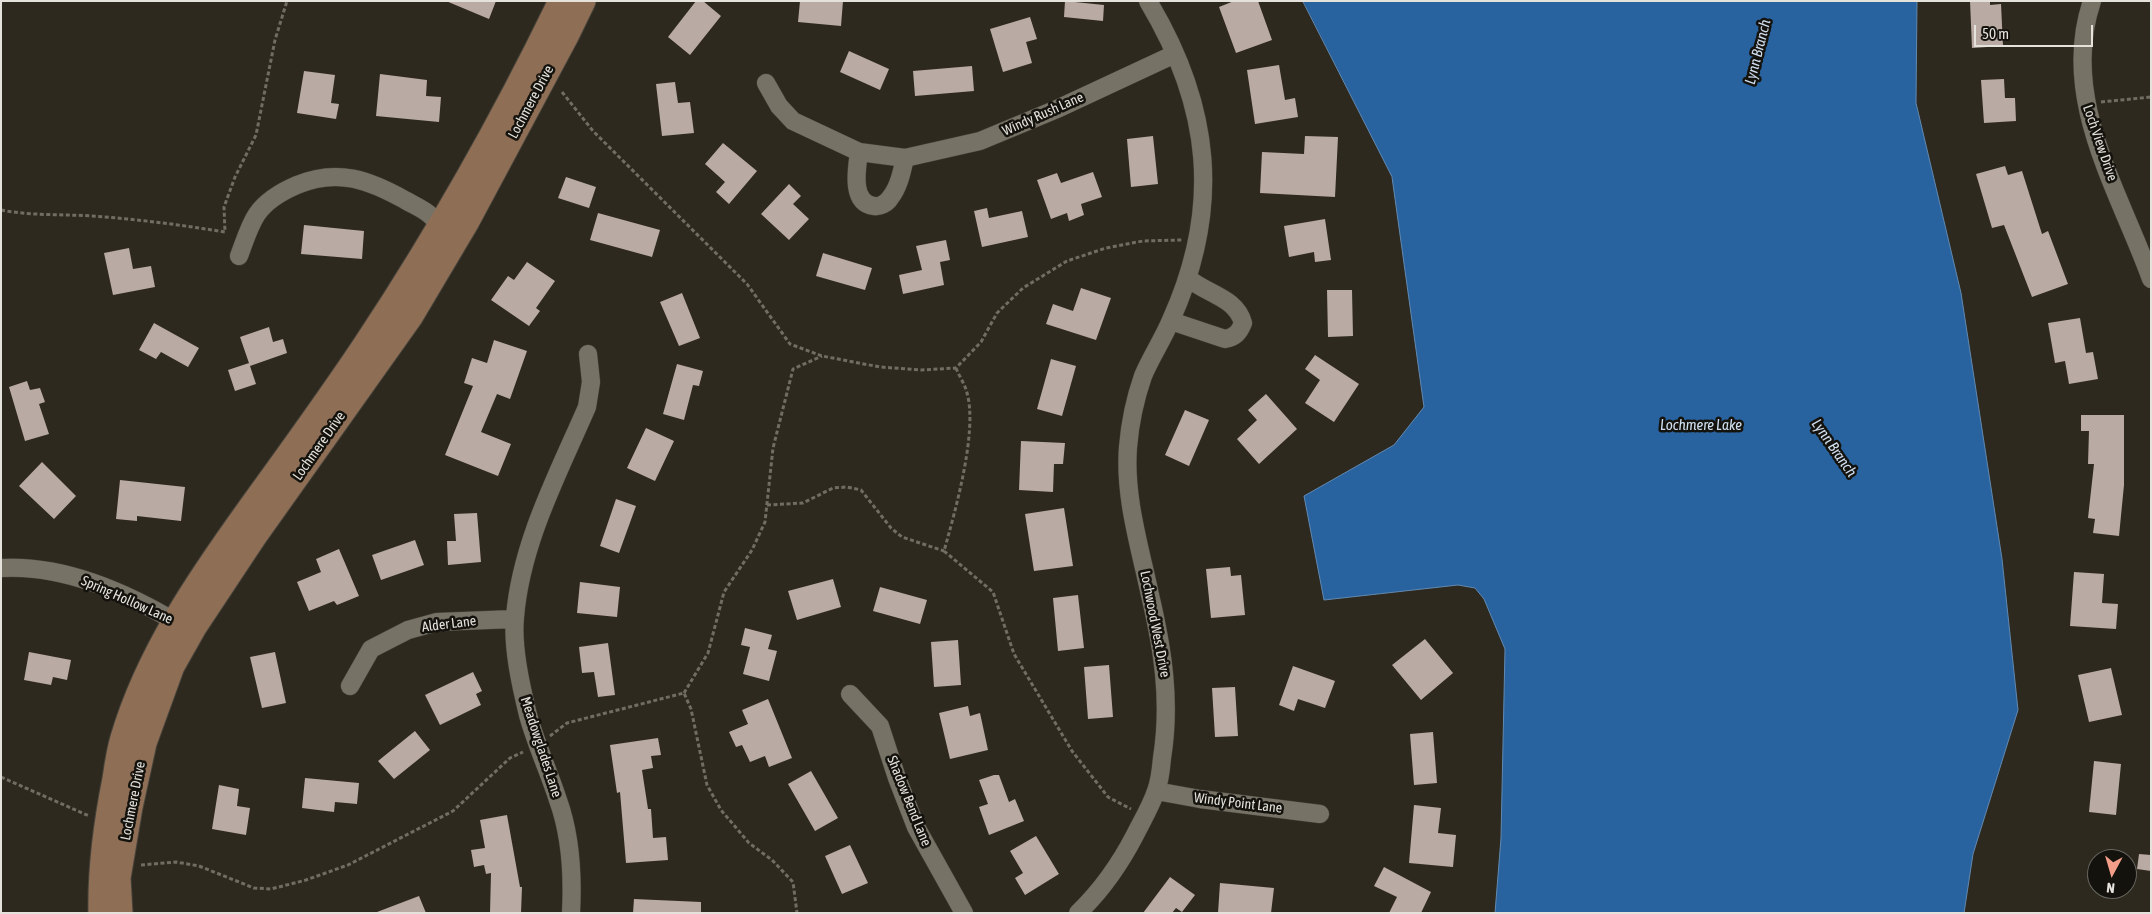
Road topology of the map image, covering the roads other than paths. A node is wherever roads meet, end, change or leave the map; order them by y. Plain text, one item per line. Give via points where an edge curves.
1 (560, 1) edge
2 (583, 1) edge
3 (1148, 1) edge
4 (2092, 1) edge
5 (1175, 54) junction
6 (766, 84) dead end
7 (859, 152) junction
8 (905, 158) junction
9 (448, 232) junction
10 (238, 256) dead end
11 (1188, 278) junction
12 (2151, 279) edge
13 (1171, 321) junction
14 (588, 354) dead end
15 (1, 568) edge
16 (514, 619) junction
17 (183, 626) junction
18 (350, 686) dead end
19 (850, 694) dead end
20 (1156, 791) junction
21 (1320, 814) dead end
22 (101, 913) edge
23 (120, 913) edge
24 (571, 913) edge
25 (964, 913) edge
26 (1078, 913) edge

1 - 9 street, Lochmere Drive
2 - 9 street, Lochmere Drive via 566,36
3 - 5 street, Lochwood West Drive
4 - 12 street, Loch View Drive via 2082,47 2086,104 2095,137
5 - 8 street, Windy Rush Lane via 980,141
5 - 11 street, Lochwood West Drive via 1196,110 1204,172 1198,241
6 - 7 street, Windy Rush Lane via 793,121
7 - 8 street, Windy Rush Lane
7 - 8 street via 858,188 865,202 872,206 885,204 891,198
9 - 10 street via 430,215 380,186 342,176 307,181 283,191 257,214
9 - 17 street, Lochmere Drive via 229,538
11 - 13 street, Lochwood West Drive
11 - 13 street via 1238,310 1243,323 1240,332 1225,339
13 - 20 street, Lochwood West Drive via 1144,375 1136,401 1127,472 1158,629 1166,688 1164,745
14 - 16 street, Meadowglades Lane via 591,382 587,407 527,549
15 - 17 street, Spring Hollow Lane via 31,568 86,580
16 - 18 street, Alder Lane via 437,622 408,630 371,649
16 - 24 street, Meadowglades Lane via 521,684 537,745 566,826 572,875
17 - 22 street, Lochmere Drive via 144,683 123,738 104,832
17 - 23 street, Lochmere Drive via 144,743 118,878
19 - 25 street, Shadow Bend Lane via 880,726 916,827
20 - 21 street, Windy Point Lane
20 - 26 street, Lochwood West Drive via 1111,876

